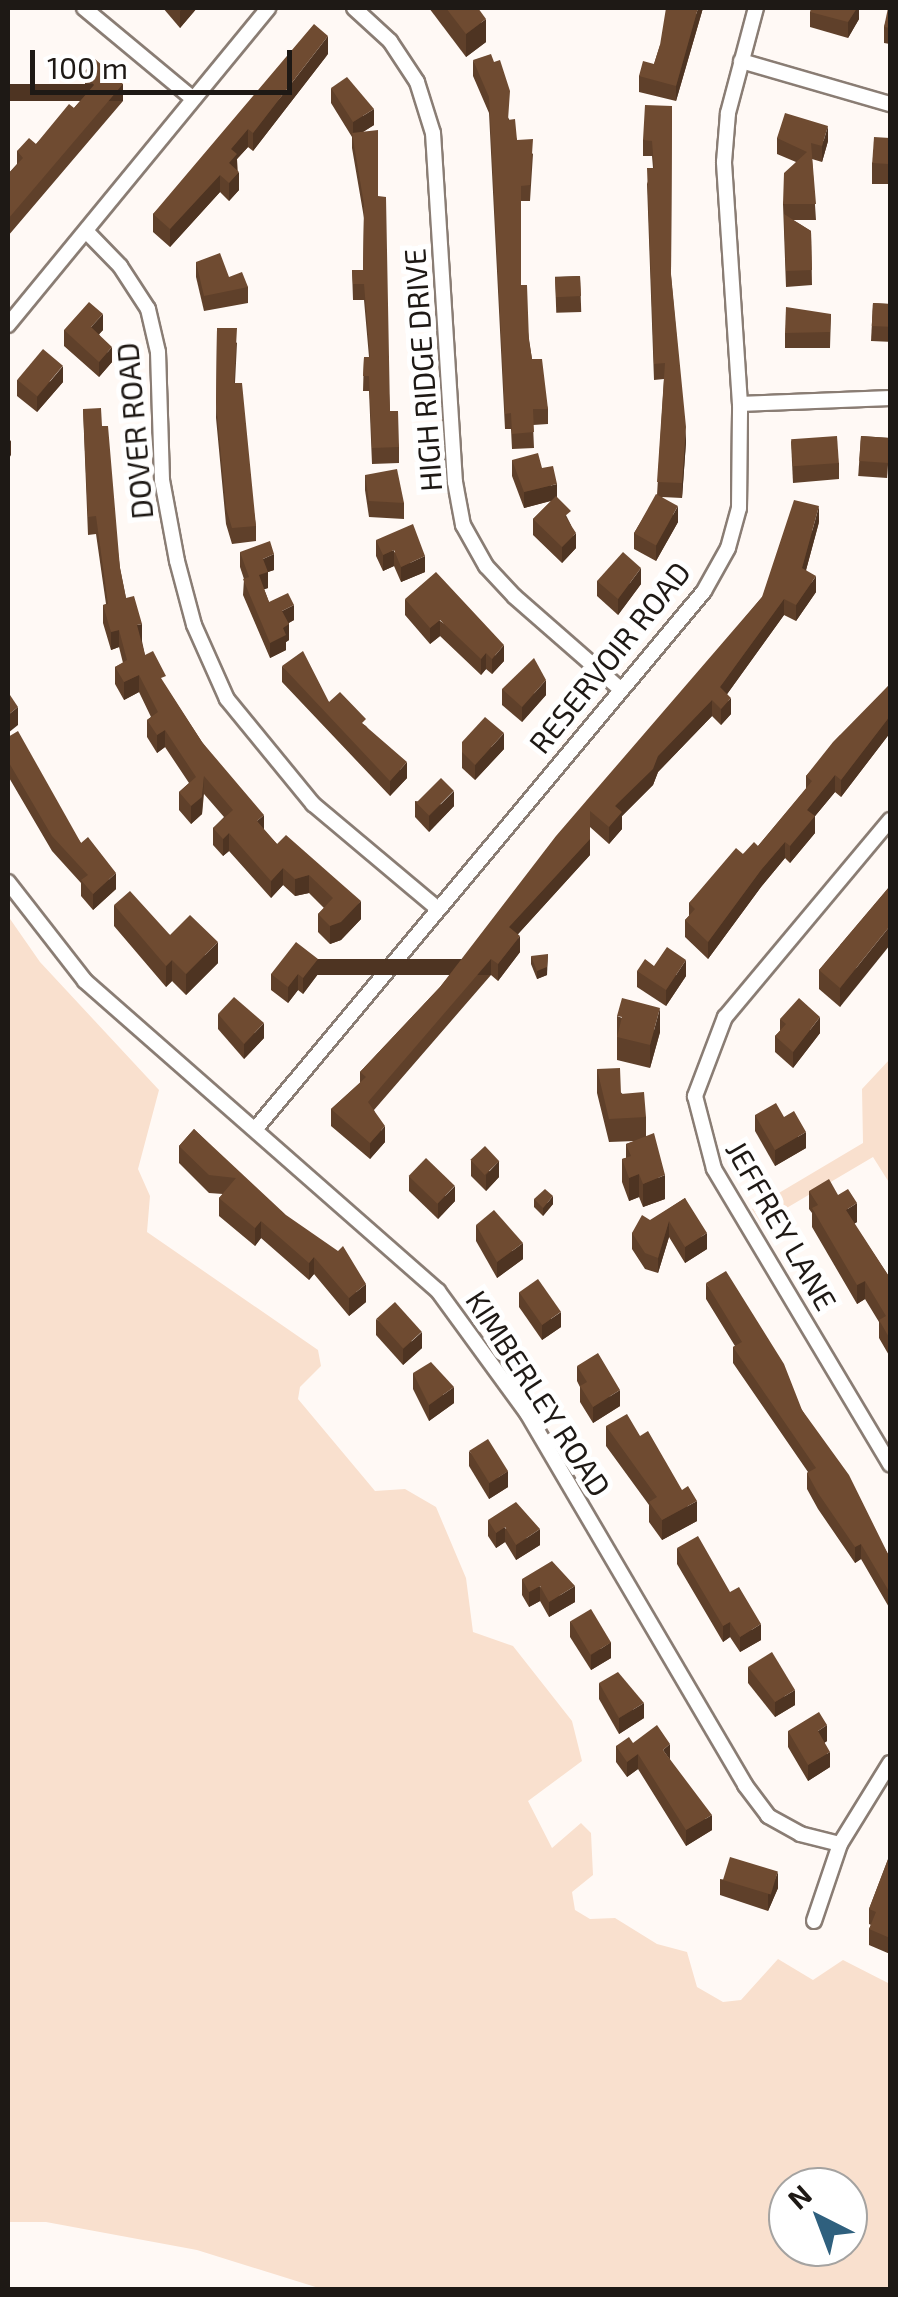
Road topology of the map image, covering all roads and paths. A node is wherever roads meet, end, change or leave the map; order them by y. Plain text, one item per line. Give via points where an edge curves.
1 (84, 8) edge
2 (268, 8) edge
3 (354, 8) edge
4 (756, 8) edge
5 (741, 61) junction
6 (192, 98) junction
7 (890, 104) edge
8 (86, 232) junction
9 (8, 325) edge
10 (890, 398) edge
11 (740, 404) junction
12 (620, 689) junction
13 (890, 820) edge
14 (8, 882) edge
15 (438, 909) junction
16 (256, 1127) junction
17 (890, 1464) edge
18 (890, 1764) edge
19 (840, 1844) junction
20 (814, 1921) dead end

1 - 6 street
2 - 6 street
3 - 12 street, HIGH RIDGE DRIVE via 390,41 417,82 433,133 455,482 464,525 486,566 515,597
4 - 5 street, RESERVOIR ROAD
5 - 7 street
5 - 11 street, RESERVOIR ROAD via 724,162
6 - 8 street
8 - 9 street
8 - 15 street, DOVER ROAD via 120,266 148,309 158,352 162,480 177,561 194,625 227,699 313,804
10 - 11 street
11 - 12 street, RESERVOIR ROAD via 739,508 728,548 704,591
12 - 15 street, RESERVOIR ROAD
13 - 17 street, JEFFREY LANE via 724,1016 695,1096 698,1129 714,1169
14 - 16 street, KIMBERLEY ROAD via 85,981
15 - 16 street, RESERVOIR ROAD
16 - 19 street, KIMBERLEY ROAD via 438,1291 527,1413 768,1816 800,1834
18 - 19 street
19 - 20 street

